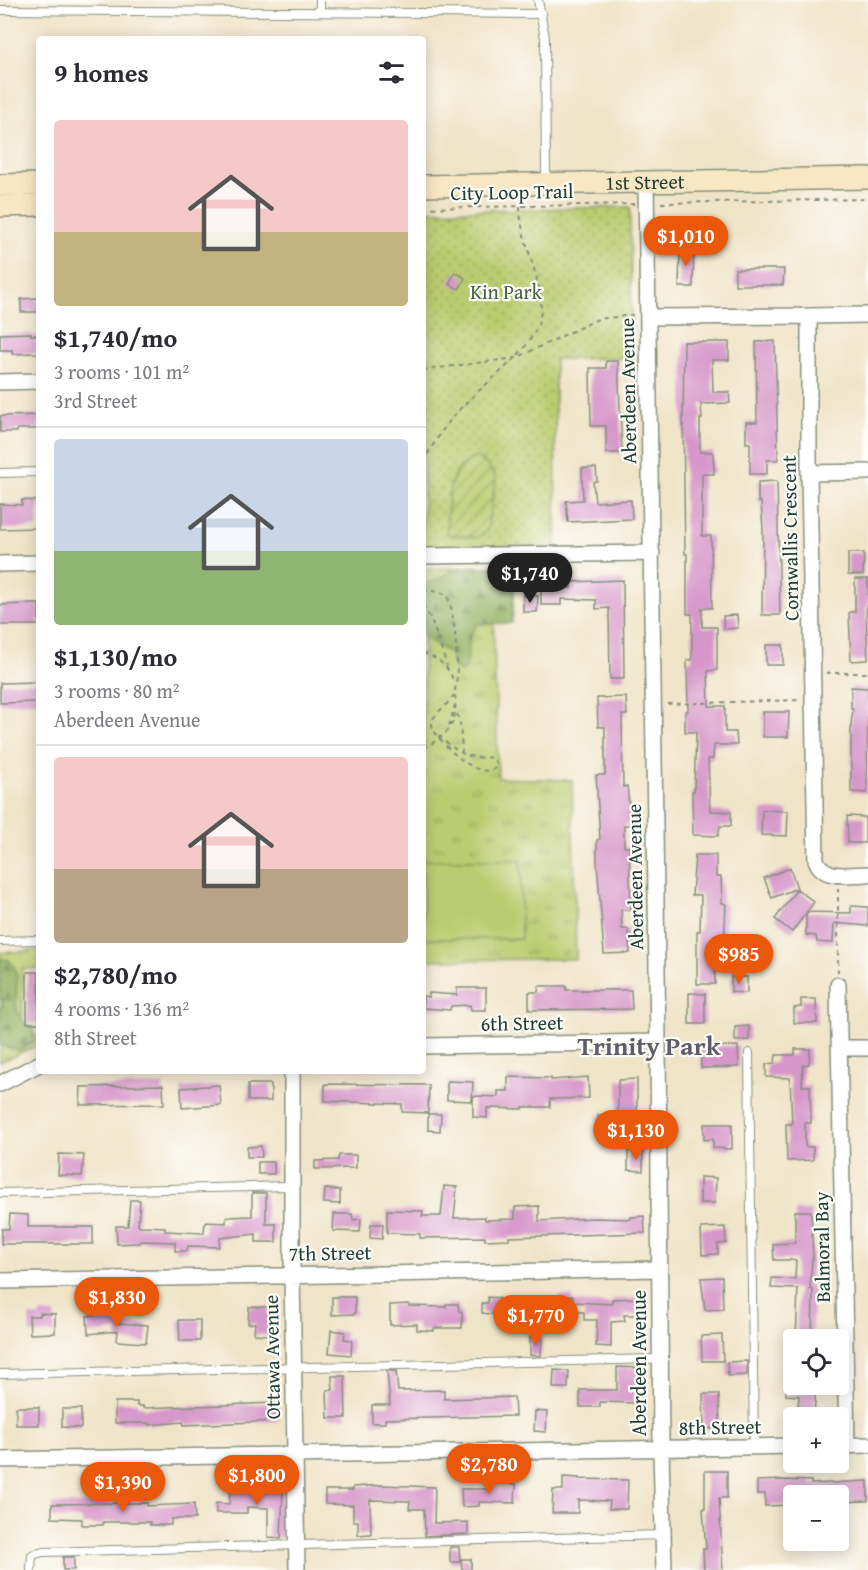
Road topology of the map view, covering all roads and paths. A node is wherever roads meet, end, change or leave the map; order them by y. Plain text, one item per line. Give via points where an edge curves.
1 (320, 0) edge
2 (538, 0) edge
3 (0, 10) edge
4 (320, 12) junction
5 (542, 14) junction
6 (868, 178) edge
7 (646, 183) junction
8 (36, 184) edge
9 (546, 184) junction
10 (0, 185) edge
11 (426, 186) edge
12 (868, 199) edge
13 (637, 203) dead end
14 (656, 203) dead end
15 (36, 205) edge
16 (0, 206) edge
17 (520, 206) junction
18 (426, 208) edge
19 (868, 315) edge
20 (640, 316) junction
21 (809, 316) junction
22 (516, 358) junction
23 (426, 370) edge
24 (36, 381) edge
25 (0, 382) edge
26 (426, 456) edge
27 (36, 472) edge
28 (868, 472) edge
29 (0, 473) edge
30 (809, 473) junction
31 (652, 554) junction
32 (426, 556) edge
33 (36, 563) edge
34 (0, 564) edge
35 (426, 590) edge
36 (426, 611) edge
37 (426, 654) edge
38 (448, 669) junction
39 (823, 673) dead end
40 (868, 673) edge
41 (454, 686) junction
42 (450, 700) junction
43 (803, 700) dead end
44 (455, 701) junction
45 (664, 704) dead end
46 (454, 709) junction
47 (457, 714) junction
48 (447, 731) junction
49 (441, 738) junction
50 (426, 746) edge
51 (463, 753) junction
52 (460, 758) junction
53 (868, 874) edge
54 (838, 885) dead end
55 (36, 940) edge
56 (0, 941) edge
57 (838, 987) joint
58 (658, 1042) junction
59 (426, 1046) edge
60 (840, 1048) junction
61 (868, 1048) edge
62 (750, 1053) dead end
63 (36, 1066) edge
64 (292, 1074) edge
65 (0, 1084) edge
66 (292, 1186) junction
67 (0, 1193) edge
68 (660, 1269) junction
69 (292, 1275) junction
70 (0, 1281) edge
71 (660, 1359) junction
72 (294, 1366) junction
73 (0, 1374) edge
74 (843, 1407) edge
75 (868, 1445) edge
76 (783, 1446) edge
77 (849, 1446) edge
78 (753, 1447) junction
79 (661, 1449) junction
80 (295, 1455) junction
81 (0, 1460) edge
82 (663, 1535) junction
83 (297, 1544) junction
84 (31, 1570) edge
85 (297, 1570) edge
86 (664, 1570) edge

1 - 4 lane
2 - 5 lane
3 - 4 lane
4 - 5 lane
5 - 9 lane
6 - 7 street, 1st Street
7 - 9 street, 1st Street
7 - 20 street, Aberdeen Avenue
8 - 10 street
9 - 11 street, 1st Street
12 - 14 path
13 - 17 path, City Loop Trail
15 - 16 street
17 - 18 path, City Loop Trail
17 - 22 path via 541,311 537,326
19 - 21 street
20 - 21 street
20 - 22 path via 598,319
20 - 31 street, Aberdeen Avenue
21 - 30 street, Cornwallis Crescent
22 - 23 path
22 - 26 path via 465,404
24 - 25 street
27 - 29 lane
28 - 30 street
30 - 53 street, Cornwallis Crescent via 816,860 827,873
31 - 32 street
31 - 58 street, Aberdeen Avenue
33 - 34 street
35 - 41 path via 440,592 448,598 455,634
36 - 38 path
37 - 38 path
38 - 41 path
39 - 40 path
41 - 42 path
41 - 44 path
42 - 46 path
42 - 49 path via 433,719 432,725
43 - 45 path
44 - 46 path
44 - 47 path
46 - 47 path
46 - 48 path
47 - 48 path
47 - 51 path
48 - 49 path
49 - 50 path
49 - 51 path
49 - 52 path
51 - 52 path via 465,758
51 - 52 path via 493,758 497,766 484,772
54 - 57 path
55 - 56 lane
57 - 60 street, Balmoral Bay
58 - 59 street, 6th Street
58 - 68 street, Aberdeen Avenue
60 - 61 street
60 - 74 street, Balmoral Bay
62 - 78 lane
63 - 65 street
64 - 66 street, Ottawa Avenue
66 - 67 lane
66 - 69 street, Ottawa Avenue
68 - 69 street, 7th Street
68 - 71 street, Aberdeen Avenue
69 - 70 street, 7th Street
69 - 72 street, Ottawa Avenue
71 - 72 lane
71 - 79 street, Aberdeen Avenue
72 - 73 lane
72 - 80 street, Ottawa Avenue
75 - 77 street
76 - 78 street, 8th Street
78 - 79 street, 8th Street
79 - 80 street, 8th Street
79 - 82 street, Aberdeen Avenue
80 - 81 street, 8th Street
80 - 83 street, Ottawa Avenue
82 - 83 lane
82 - 86 street, Aberdeen Avenue
83 - 84 lane via 43,1552 32,1555
83 - 85 street, Ottawa Avenue

